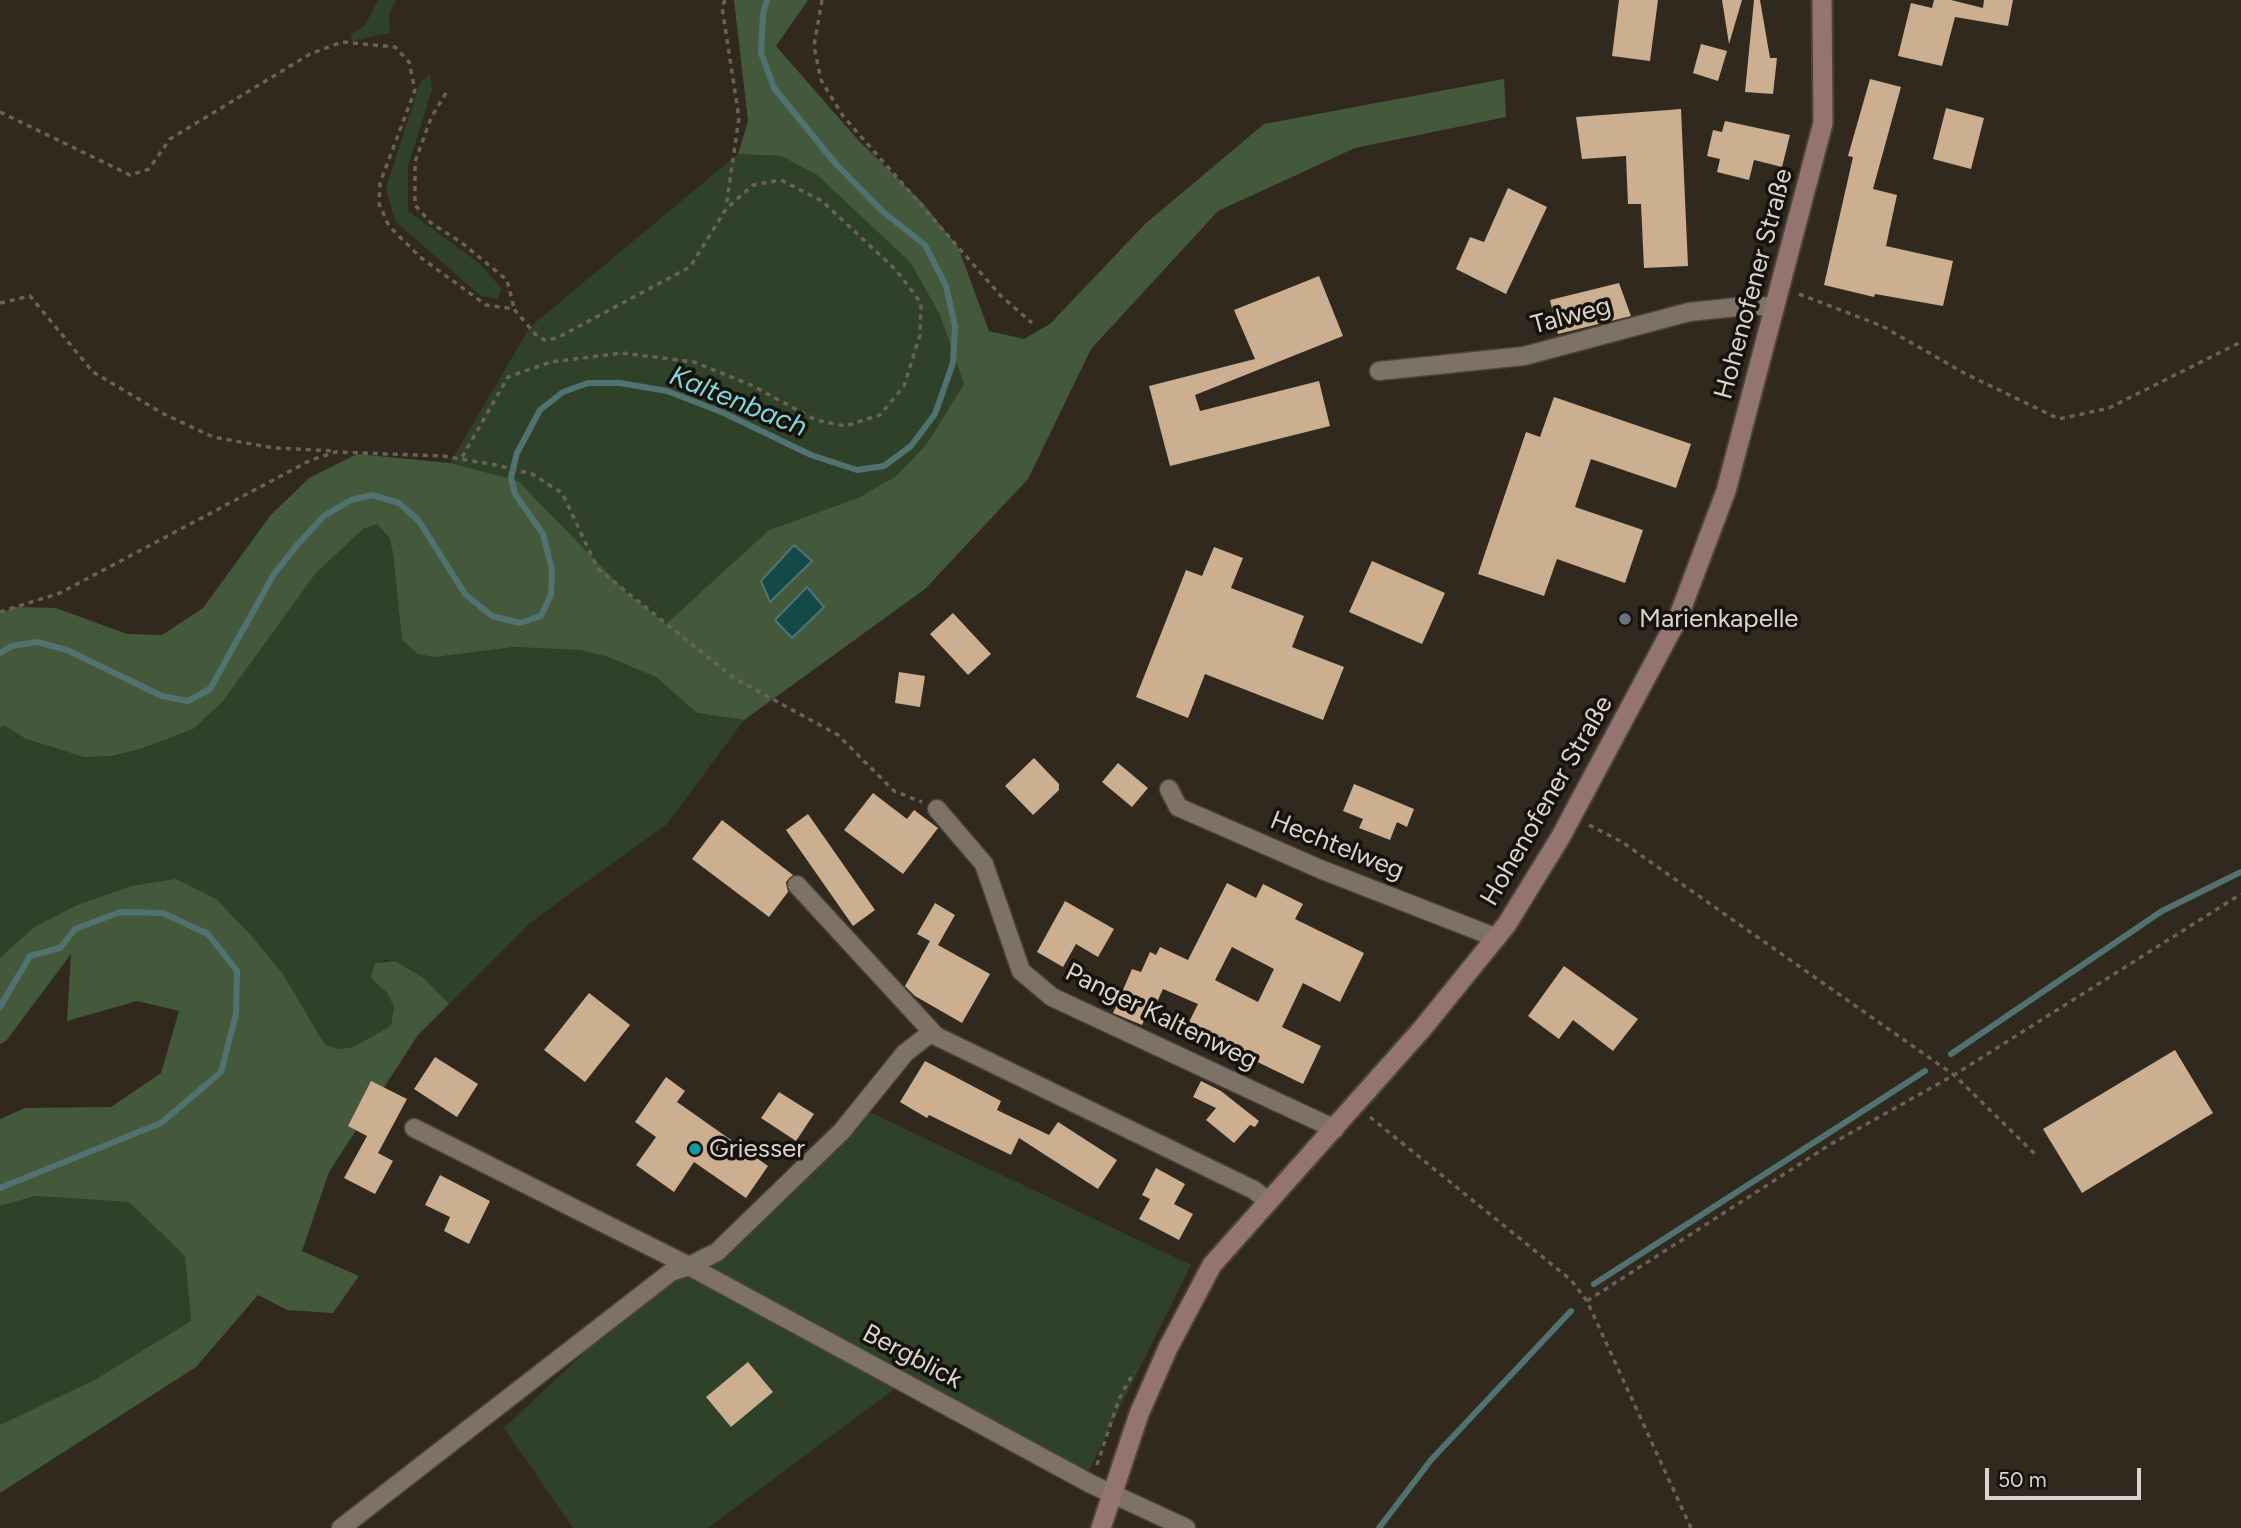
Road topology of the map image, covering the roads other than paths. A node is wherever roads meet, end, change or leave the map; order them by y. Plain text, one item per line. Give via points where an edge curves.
1 (1822, 0) edge
2 (1774, 308) junction
3 (1380, 371) dead end
4 (1169, 789) dead end
5 (937, 808) road end
6 (797, 885) dead end
7 (1497, 937) junction
8 (932, 1032) junction
9 (414, 1129) dead end
10 (1335, 1129) junction
11 (1268, 1201) junction
12 (689, 1265) junction
13 (1111, 1493) junction
14 (341, 1528) edge
15 (1101, 1528) edge
16 (1186, 1528) edge

1 - 2 main road, Hohenofener Straße via 1823,123
2 - 3 street, Talweg via 1755,305 1689,312 1524,356
2 - 7 main road, Hohenofener Straße via 1726,491 1678,618 1572,816
4 - 7 street, Hechtelweg via 1178,807 1320,869
5 - 10 street, Panger Kaltenweg via 984,864 1021,971 1052,997
6 - 8 street
7 - 10 main road, Hohenofener Straße
8 - 11 street via 1254,1190
8 - 12 street via 905,1053 842,1131 717,1252
9 - 12 street, Bergblick
10 - 11 main road, Hohenofener Straße
11 - 13 main road, Hohenofener Straße via 1212,1265 1187,1308 1139,1414
12 - 13 street, Bergblick
12 - 14 street via 671,1272
13 - 15 main road, Hohenofener Straße
13 - 16 street, Bergblick

